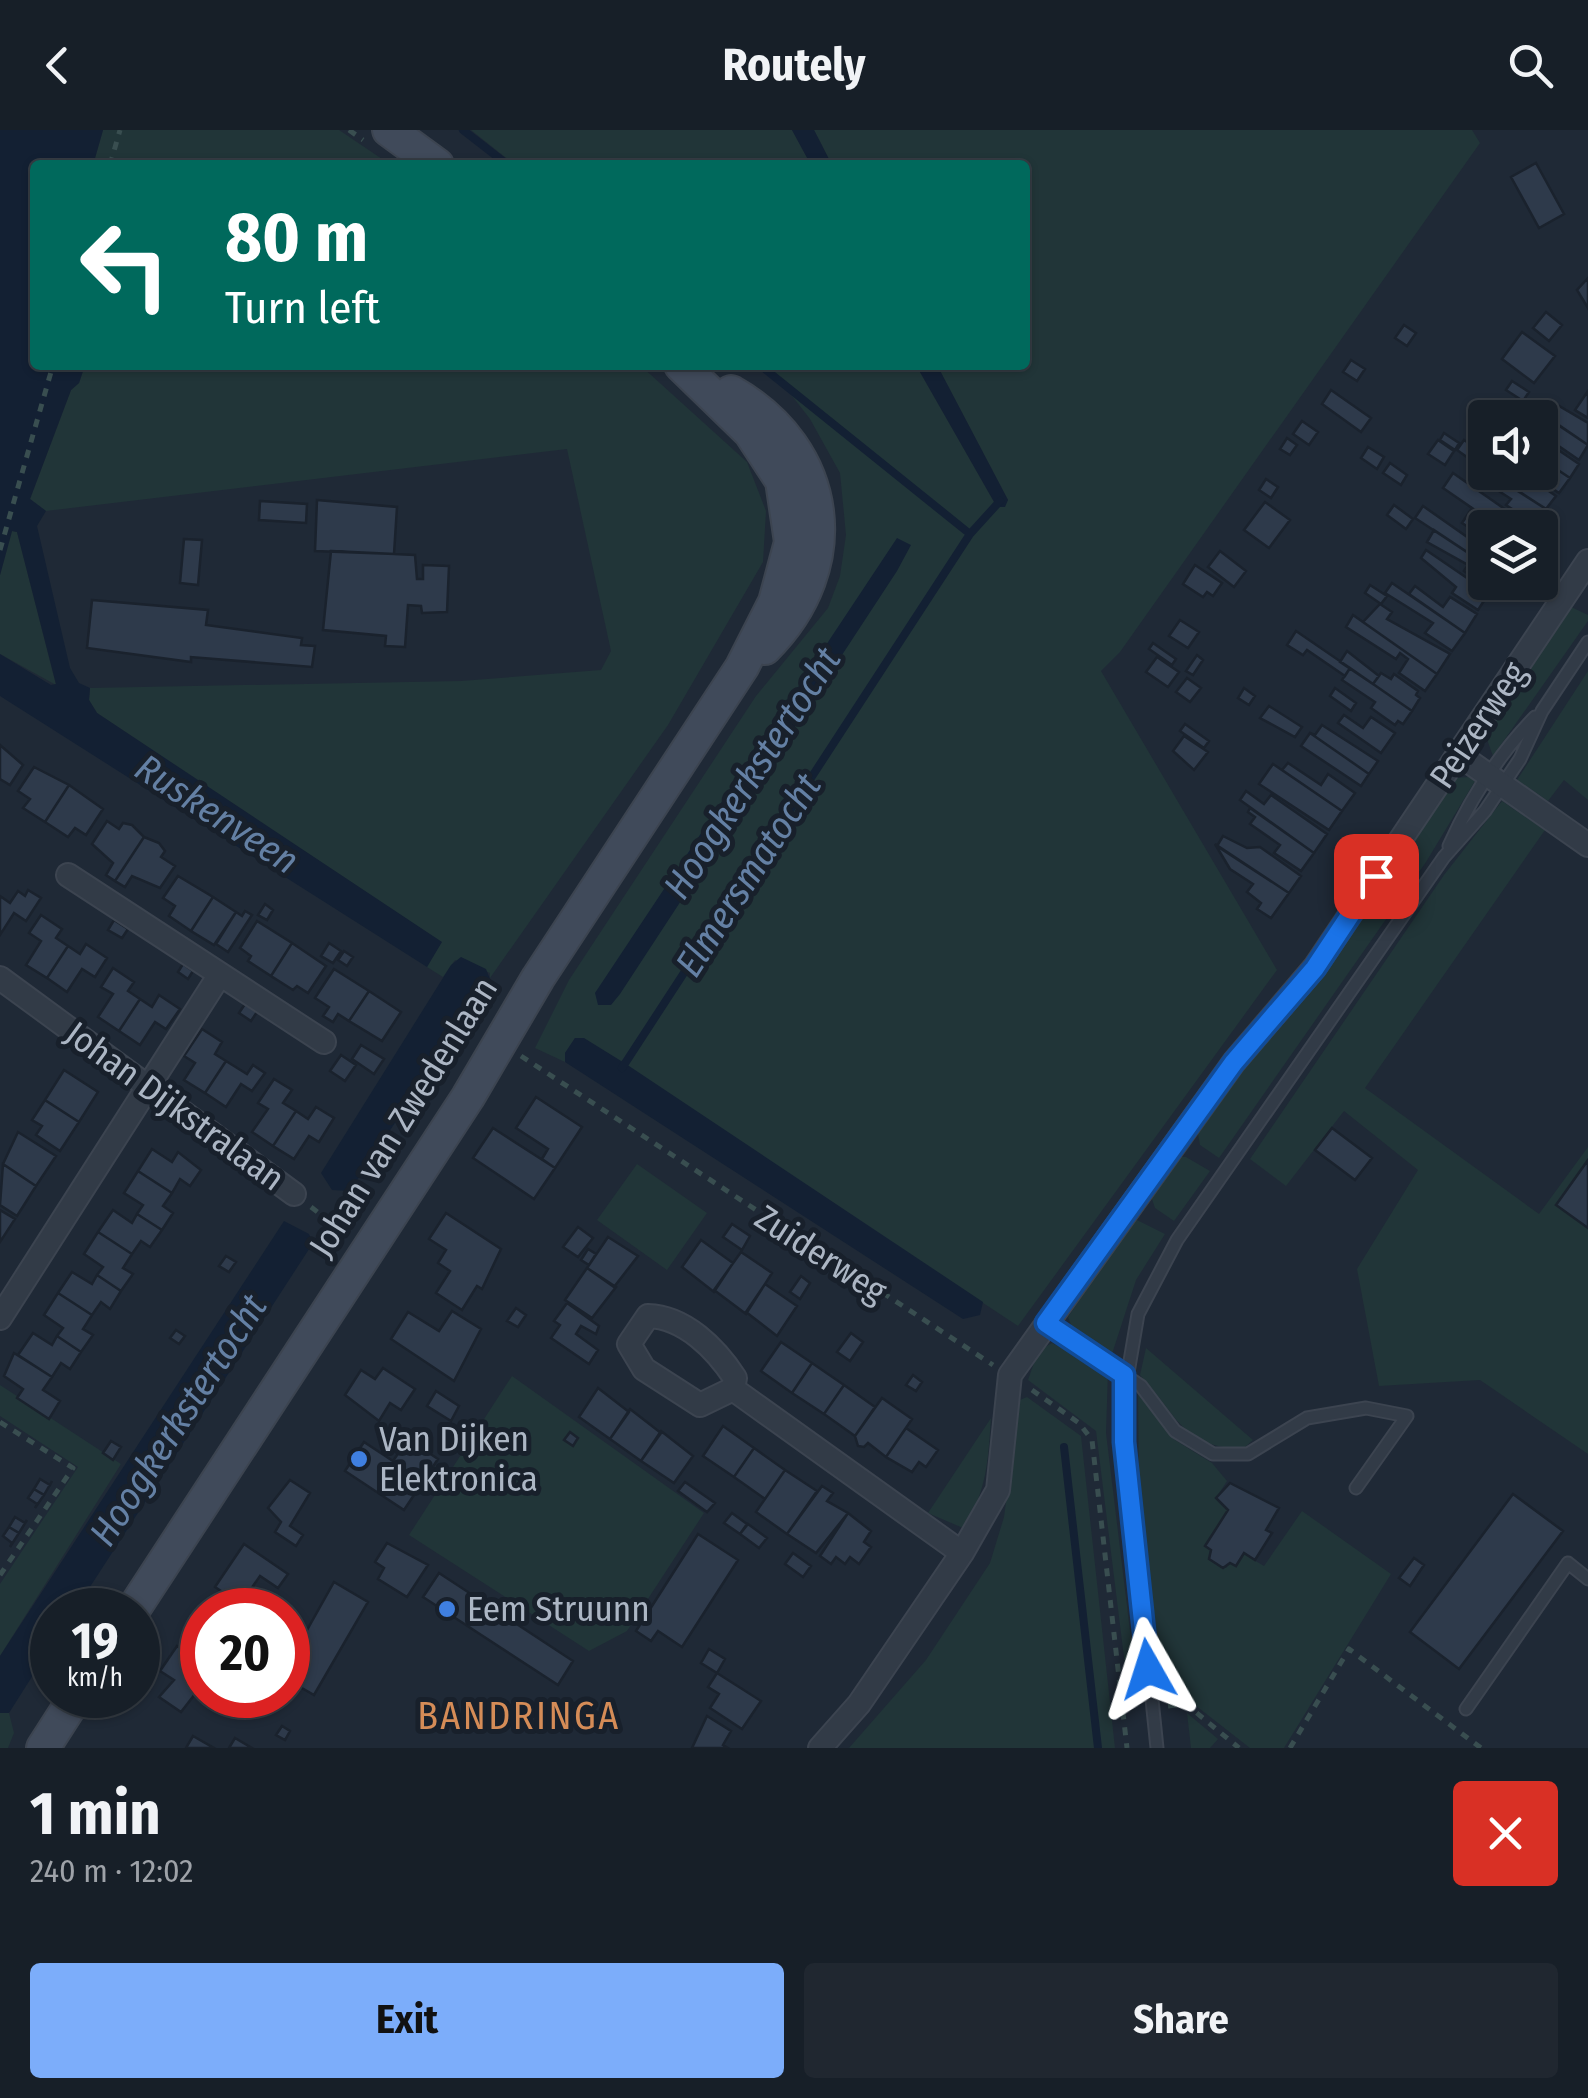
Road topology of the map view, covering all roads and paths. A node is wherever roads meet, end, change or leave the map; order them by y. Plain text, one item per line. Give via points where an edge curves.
1 (120, 130) edge
2 (390, 130) edge
3 (111, 160) edge
4 (430, 160) edge
5 (53, 370) edge
6 (690, 372) edge
7 (0, 550) edge
8 (1588, 561) edge
9 (1588, 642) edge
10 (1542, 711) junction
11 (1458, 754) junction
12 (1495, 779) junction
13 (1588, 844) edge
14 (1444, 857) junction
15 (68, 875) dead end
16 (219, 976) junction
17 (0, 978) edge
18 (500, 1041) junction
19 (324, 1042) dead end
20 (148, 1088) junction
21 (294, 1194) joint
22 (348, 1236) dead end
23 (0, 1318) edge
24 (1046, 1323) junction
25 (1010, 1375) junction
26 (1124, 1375) junction
27 (733, 1389) junction
28 (0, 1422) edge
29 (1356, 1488) dead end
30 (962, 1553) junction
31 (0, 1575) edge
32 (1588, 1580) edge
33 (147, 1588) edge
34 (1152, 1707) junction
35 (1466, 1709) dead end
36 (1122, 1711) junction
37 (62, 1718) edge
38 (43, 1748) edge
39 (820, 1748) edge
40 (1127, 1748) edge
41 (1157, 1748) edge
42 (1239, 1748) edge
43 (1290, 1748) edge
44 (1481, 1748) edge

1 - 3 path
2 - 4 main road
5 - 7 path
6 - 18 main road, Johan van Zwedenlaan via 763,447 782,482 791,521 783,582 742,667
8 - 11 street, Peizerweg
9 - 10 lane, Peizerweg
10 - 12 lane, Peizerweg
10 - 12 lane, Peizerweg via 1505,748
11 - 12 street
11 - 24 street, Peizerweg via 1315,968 1234,1062
12 - 13 street
12 - 14 lane, Peizerweg
12 - 14 lane, Peizerweg via 1469,800
14 - 26 lane, Peizerweg via 1162,1264 1138,1314
15 - 16 street
16 - 19 street
16 - 20 street
17 - 20 street, Johan Dijkstralaan
18 - 25 path, Zuiderweg
18 - 33 main road, Johan van Zwedenlaan
20 - 21 street, Johan Dijkstralaan
20 - 23 street
21 - 22 path, Johan Dijkstralaan
24 - 25 street, Peizerweg
24 - 26 lane
25 - 30 street via 998,1490
25 - 36 path via 1079,1423 1092,1440
26 - 29 lane via 1186,1441 1228,1457 1248,1454 1308,1418 1366,1408 1407,1416
26 - 34 lane, Peizerweg via 1124,1442
27 - 27 street via 700,1405 644,1369 628,1344 648,1316 663,1317 717,1349 735,1378
27 - 30 street
28 - 31 path via 73,1468
30 - 39 street via 859,1704
32 - 35 lane via 1568,1564
34 - 36 path
34 - 41 lane, Peizerweg
34 - 42 path via 1186,1704
36 - 40 path
37 - 38 main road
43 - 44 path via 1349,1649

